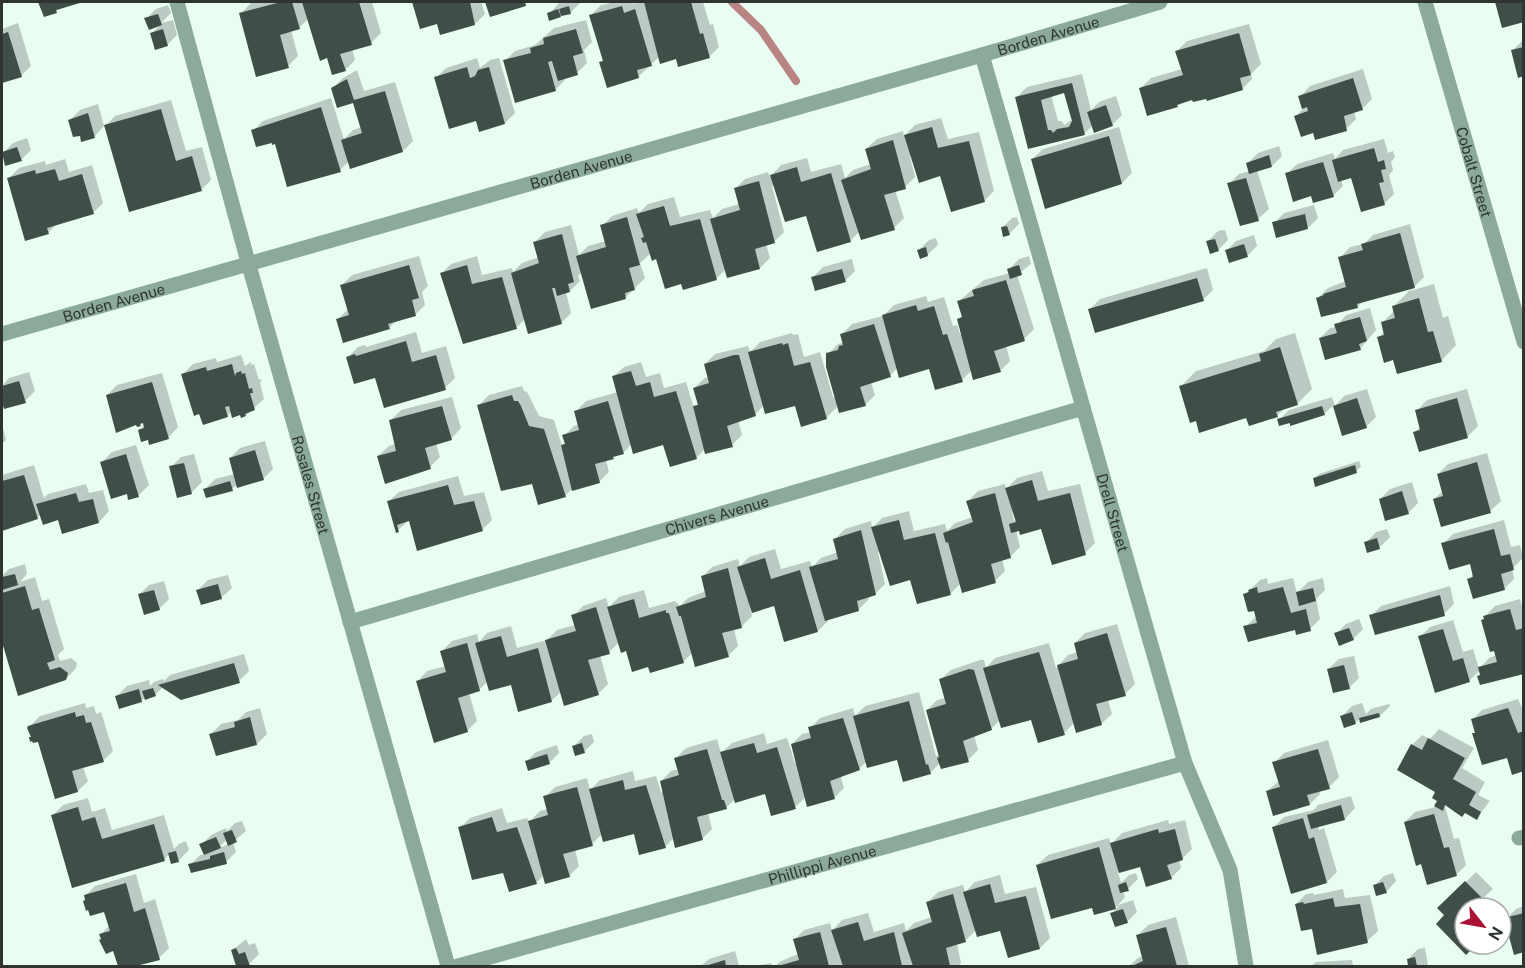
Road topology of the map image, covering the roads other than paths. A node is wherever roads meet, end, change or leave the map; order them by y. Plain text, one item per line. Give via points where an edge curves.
1 (177, 2) edge
2 (1160, 2) edge
3 (1425, 2) edge
4 (982, 55) junction
5 (248, 262) junction
6 (1522, 332) edge
7 (2, 334) edge
8 (1083, 408) junction
9 (350, 622) junction
10 (1185, 763) junction
11 (448, 966) edge
12 (458, 966) edge
13 (1246, 966) edge

1 - 5 street, Rosales Street
2 - 4 street, Borden Avenue
3 - 6 street, Cobalt Street
4 - 5 street, Borden Avenue
4 - 8 street, Drell Street
5 - 7 street, Borden Avenue
5 - 9 street, Rosales Street
8 - 9 street, Chivers Avenue
8 - 10 street, Drell Street
9 - 11 street, Rosales Street
10 - 12 street, Phillippi Avenue
10 - 13 street, Drell Street via 1230,870

